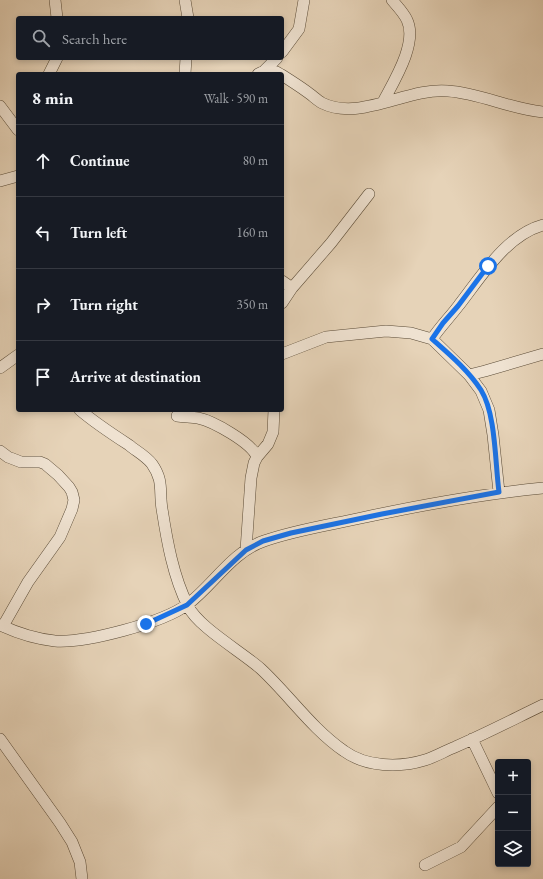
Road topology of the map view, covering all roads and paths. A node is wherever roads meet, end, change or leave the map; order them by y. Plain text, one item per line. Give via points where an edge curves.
1 (55, 0) edge
2 (185, 0) edge
3 (304, 0) edge
4 (392, 0) edge
5 (57, 16) edge
6 (188, 16) edge
7 (284, 49) edge
8 (56, 60) edge
9 (186, 60) edge
10 (275, 60) edge
11 (50, 72) edge
12 (185, 72) edge
13 (262, 72) edge
14 (276, 72) edge
15 (284, 77) edge
16 (384, 102) junction
17 (0, 106) edge
18 (543, 112) edge
19 (16, 127) edge
20 (16, 177) edge
21 (0, 181) edge
22 (369, 194) dead end
23 (543, 225) edge
24 (284, 282) edge
25 (292, 288) junction
26 (284, 300) edge
27 (432, 339) junction
28 (284, 353) edge
29 (543, 354) edge
30 (16, 356) edge
31 (0, 368) edge
32 (469, 375) junction
33 (83, 412) edge
34 (274, 412) edge
35 (176, 416) dead end
36 (0, 451) edge
37 (257, 457) junction
38 (543, 488) edge
39 (499, 492) junction
40 (246, 550) junction
41 (187, 605) junction
42 (2, 626) edge
43 (543, 705) edge
44 (0, 739) edge
45 (472, 739) junction
46 (495, 787) edge
47 (495, 810) edge
48 (425, 865) dead end
49 (82, 879) edge

1 - 5 street
2 - 6 street
3 - 7 street via 299,29
4 - 16 street via 407,20 410,35 408,49
8 - 11 street
9 - 12 street
10 - 13 street
13 - 14 street via 271,69
15 - 16 street via 322,103 336,107 352,108
16 - 18 street via 428,92 447,91
17 - 19 street
20 - 21 street
22 - 25 street
23 - 27 street via 535,227 513,242 488,266
24 - 25 street
25 - 26 street
27 - 28 street via 412,332 386,331 326,337
27 - 32 street
29 - 32 street
30 - 31 street
32 - 39 street via 481,391 489,410
33 - 41 street via 151,463 158,476 161,507 171,555
34 - 37 street via 273,432 268,444
35 - 37 street via 199,418 217,424 248,445
36 - 42 street via 21,462 44,464 69,487 74,500 60,537 28,582
37 - 40 street via 251,478
38 - 39 street
39 - 40 street via 291,533 263,541
40 - 41 street
41 - 42 street via 146,624 87,638 56,641 23,634
41 - 45 street via 201,622 260,669 322,732 358,760 399,765 425,760
43 - 45 street
44 - 49 street via 72,842 80,862
45 - 46 street
47 - 48 street via 461,847

